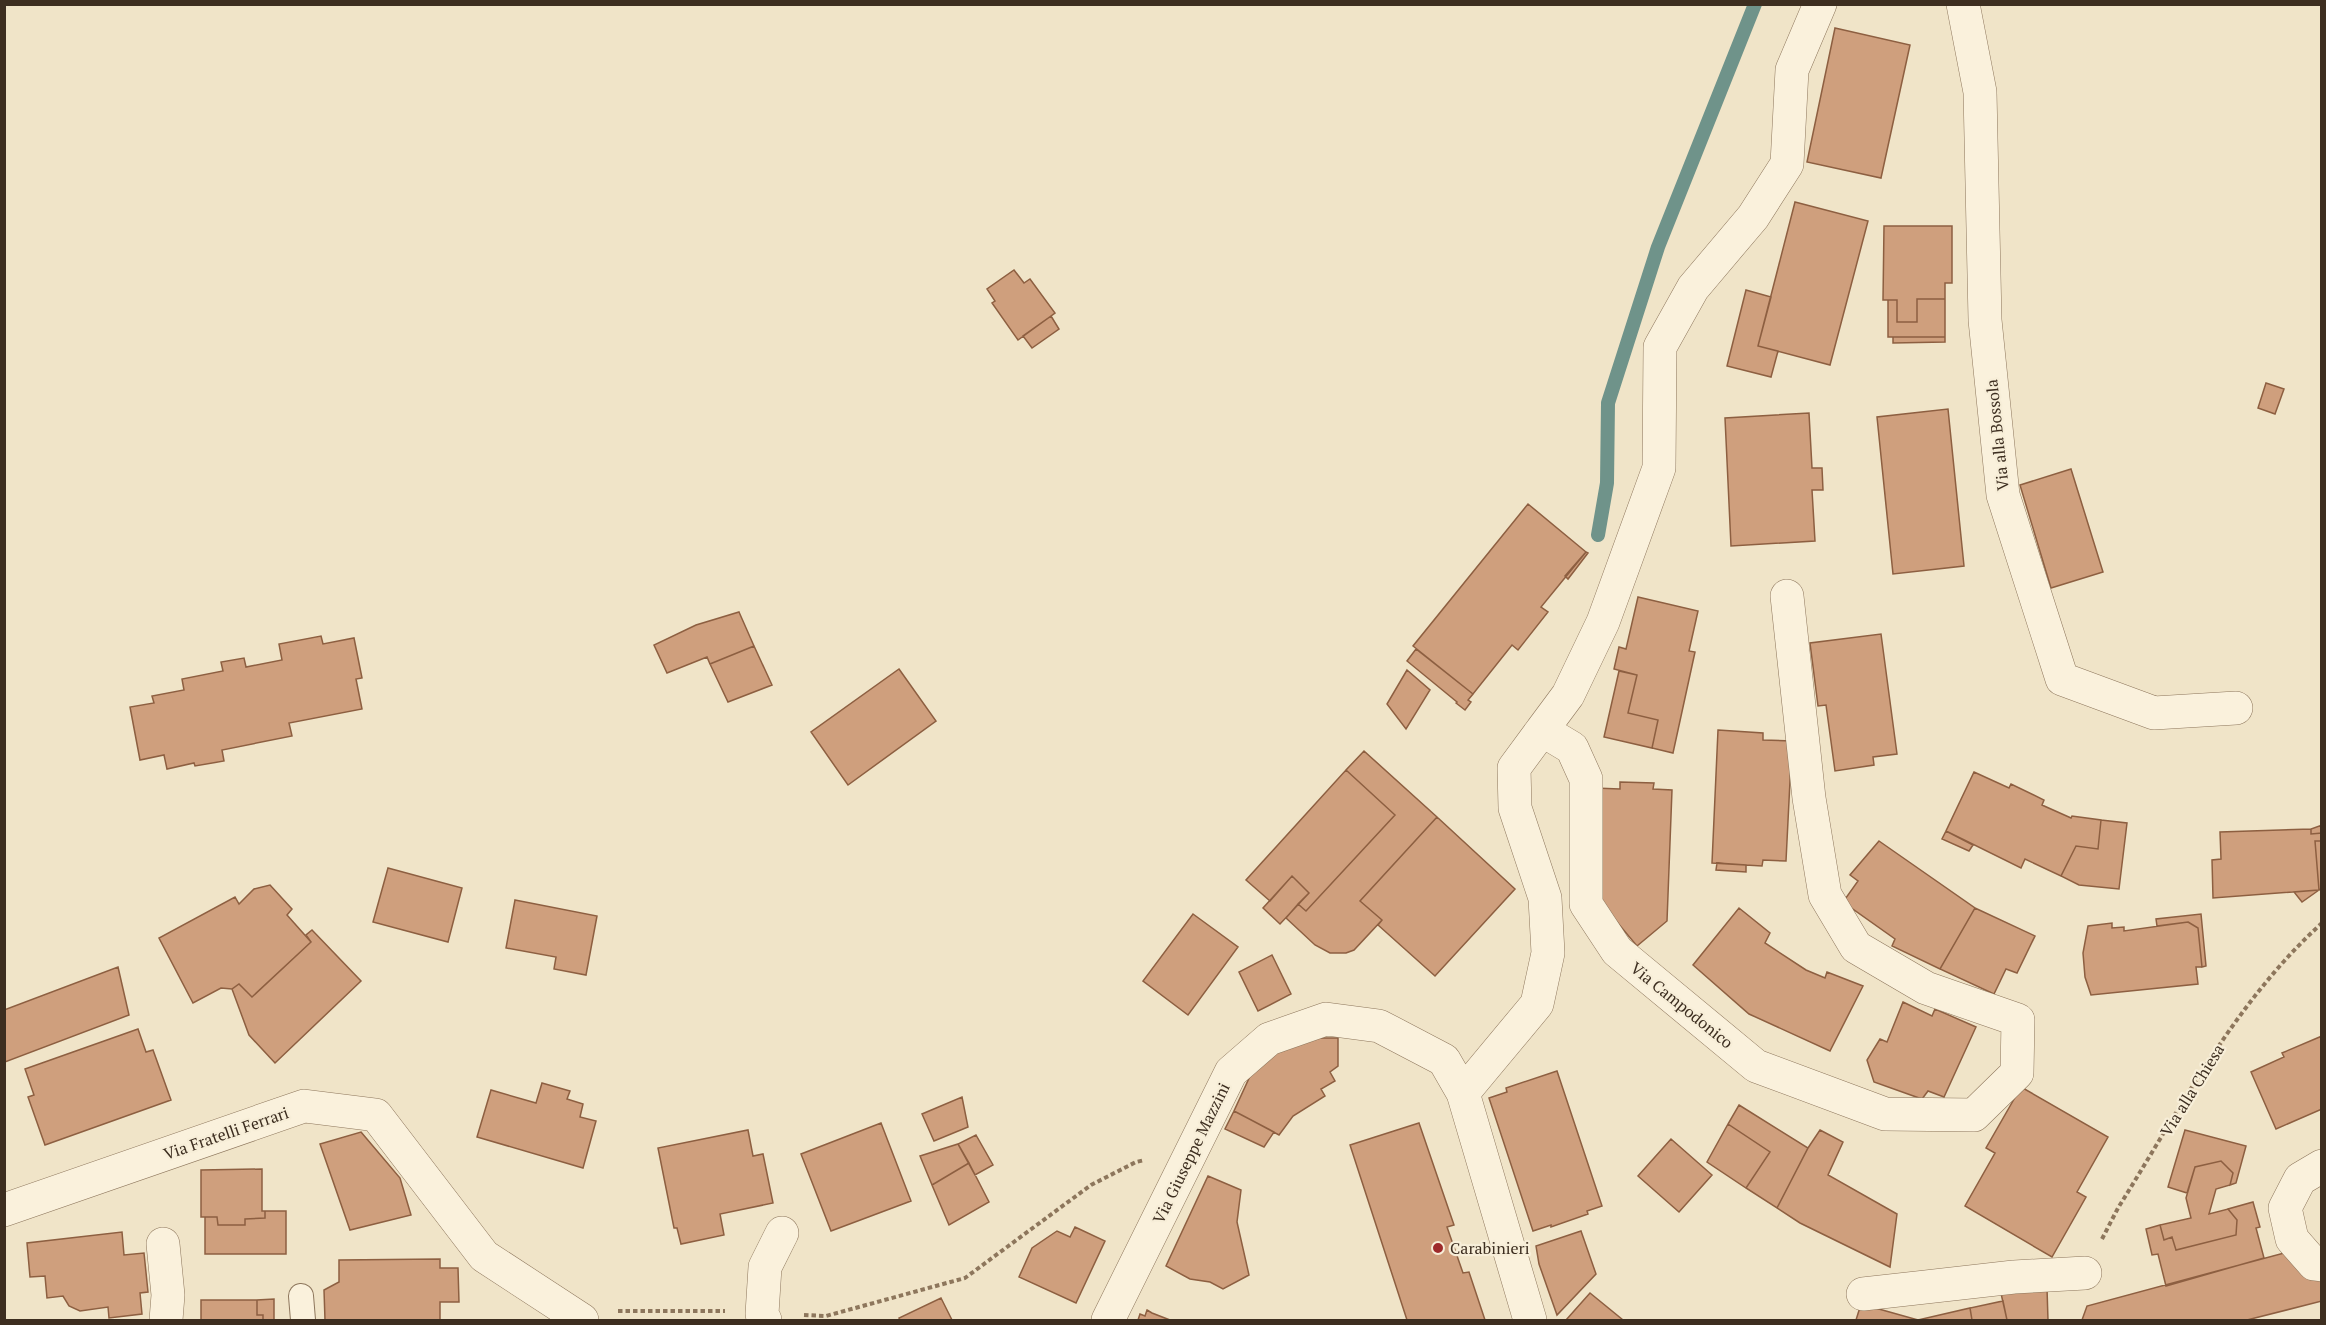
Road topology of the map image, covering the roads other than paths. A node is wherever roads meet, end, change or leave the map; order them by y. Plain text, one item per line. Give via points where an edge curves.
1 (1820, 4) edge
2 (1963, 4) edge
3 (1787, 596) dead end
4 (2236, 708) dead end
5 (1542, 730) junction
6 (1463, 1093) junction
7 (2322, 1166) edge
8 (4, 1210) edge
9 (782, 1233) dead end
10 (163, 1244) dead end
11 (2322, 1265) edge
12 (2085, 1273) road end
13 (1863, 1294) dead end
14 (301, 1296) dead end
15 (166, 1320) edge
16 (303, 1320) edge
17 (582, 1320) edge
18 (765, 1320) edge
19 (1108, 1320) edge
20 (1530, 1320) edge

1 - 5 street via 1792,70 1787,164 1753,217 1693,288 1660,348 1659,468 1603,622 1568,695
2 - 4 street, Via alla Bossola via 1980,92 1985,320 2003,495 2062,679 2154,713
3 - 5 street, Via Campodonico via 1809,798 1825,895 1856,947 1926,988 2018,1020 2017,1073 1974,1115 1885,1114 1756,1066 1617,951 1586,904 1586,779 1572,748
5 - 6 street via 1514,768 1515,808 1545,898 1548,953 1537,1004
6 - 19 street, Via Giuseppe Mazzini via 1444,1060 1379,1026 1326,1019 1269,1039 1231,1072
6 - 20 street
7 - 11 street via 2300,1179 2284,1208 2292,1239 2314,1264
8 - 17 street, Via Fratelli Ferrari via 304,1106 376,1115 484,1256
9 - 18 street via 765,1267
10 - 15 street
12 - 13 street
14 - 16 lane

